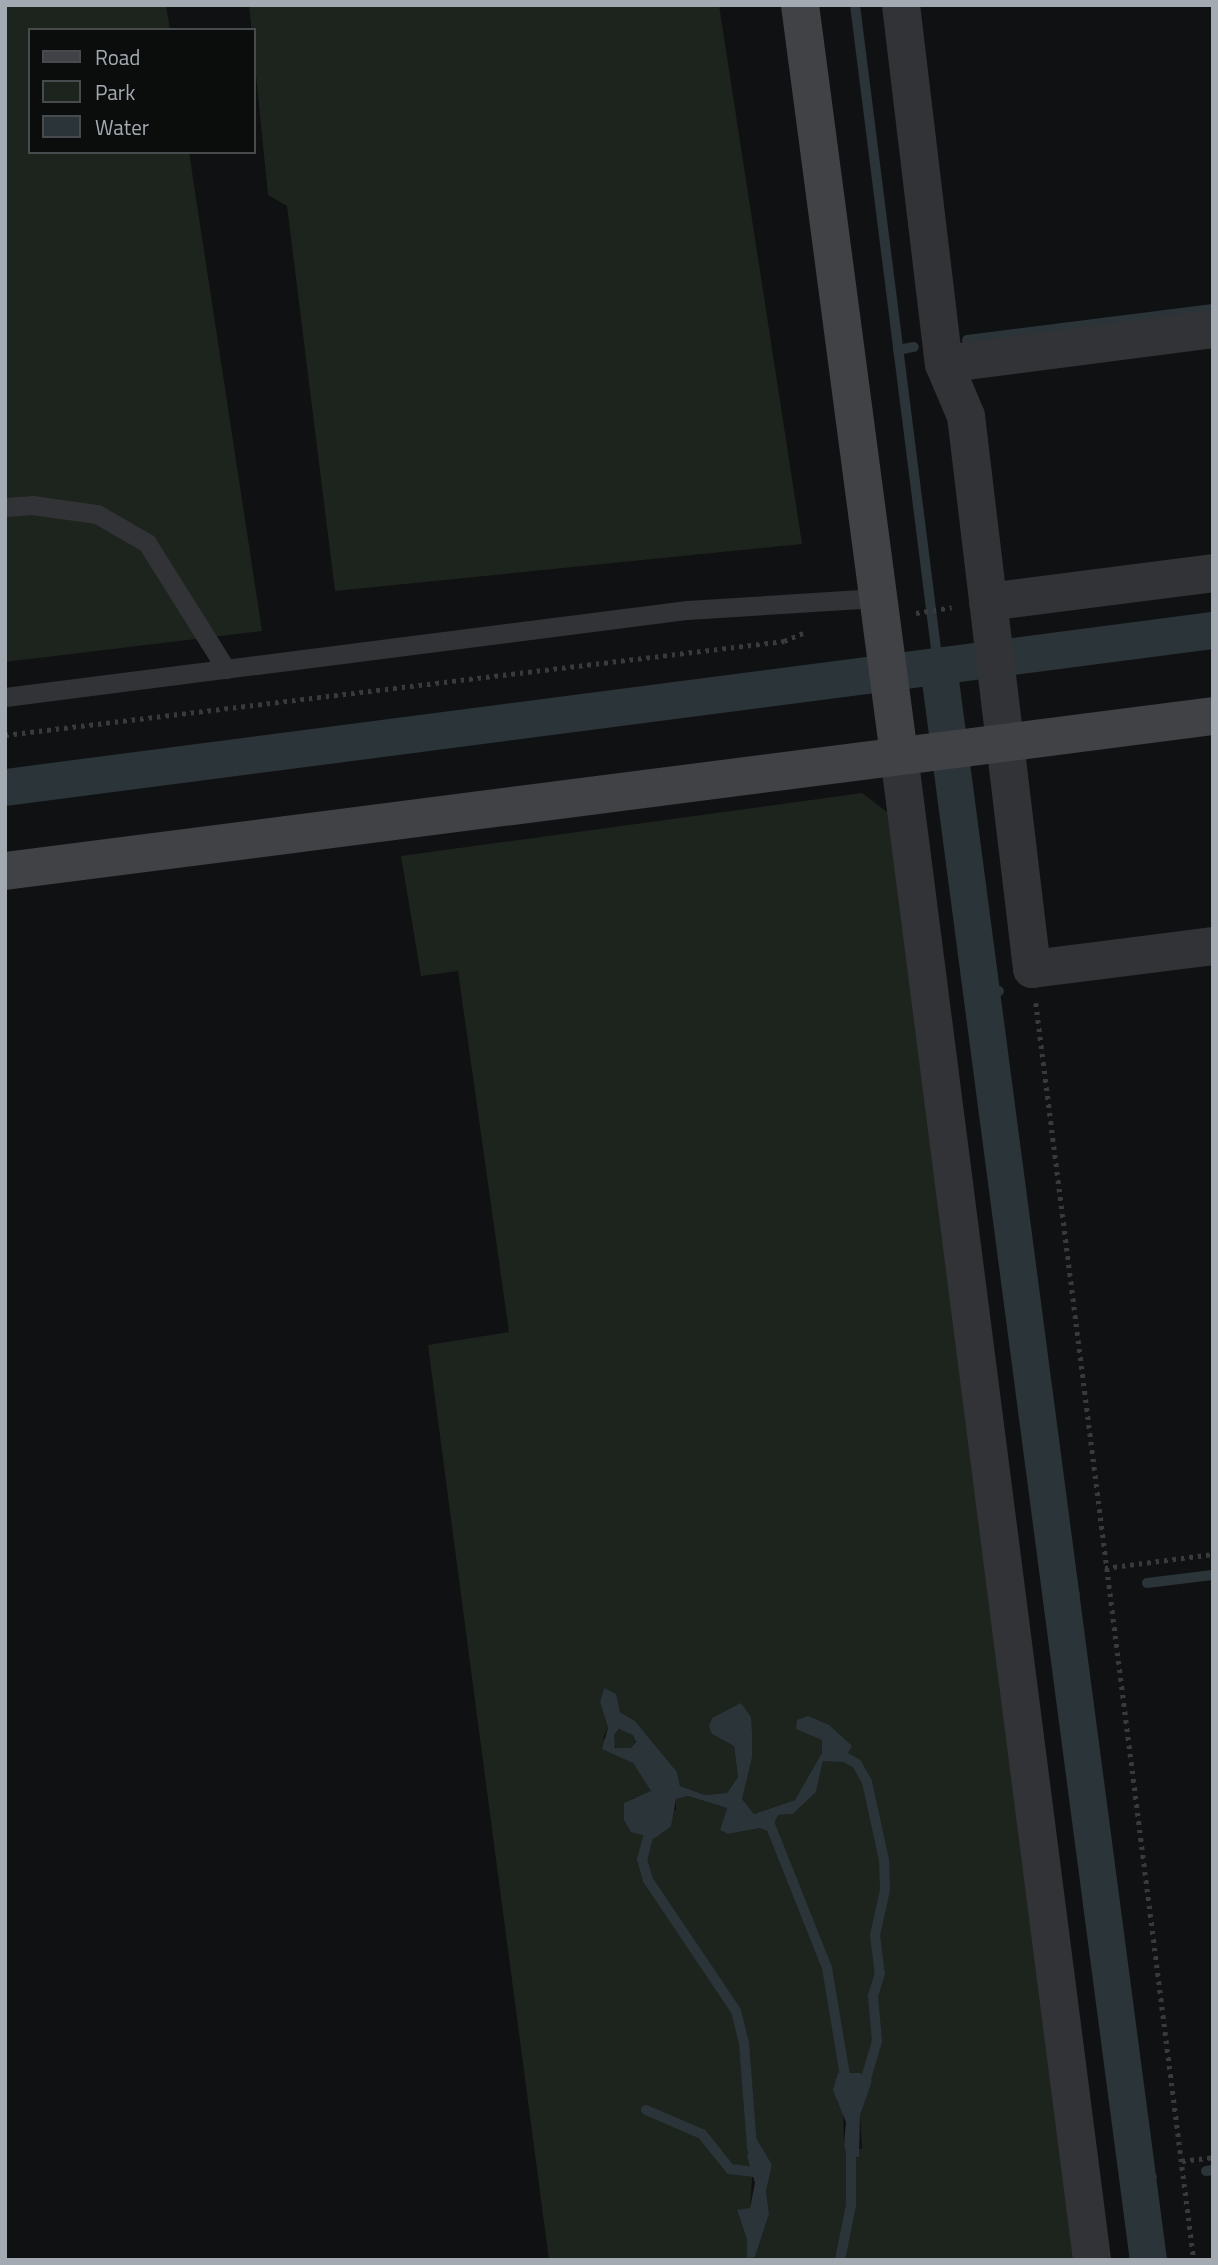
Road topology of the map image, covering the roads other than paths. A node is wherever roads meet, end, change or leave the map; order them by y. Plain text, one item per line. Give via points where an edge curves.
1 (800, 5) edge
2 (901, 5) edge
3 (1213, 329) edge
4 (944, 364) junction
5 (5, 507) edge
6 (1213, 573) edge
7 (862, 599) junction
8 (979, 615) junction
9 (226, 669) junction
10 (5, 697) edge
11 (1213, 716) edge
12 (998, 733) junction
13 (905, 744) junction
14 (5, 871) edge
15 (1213, 946) edge
16 (1092, 2260) edge

1 - 7 street
2 - 4 street
3 - 4 street
4 - 8 street via 966,416
5 - 9 lane via 32,505 97,514 147,544
6 - 8 street
7 - 9 lane via 687,610
7 - 13 street via 885,645
8 - 12 street
9 - 10 lane
11 - 12 street
12 - 13 street
12 - 15 street via 1032,969
13 - 14 street
13 - 16 street

